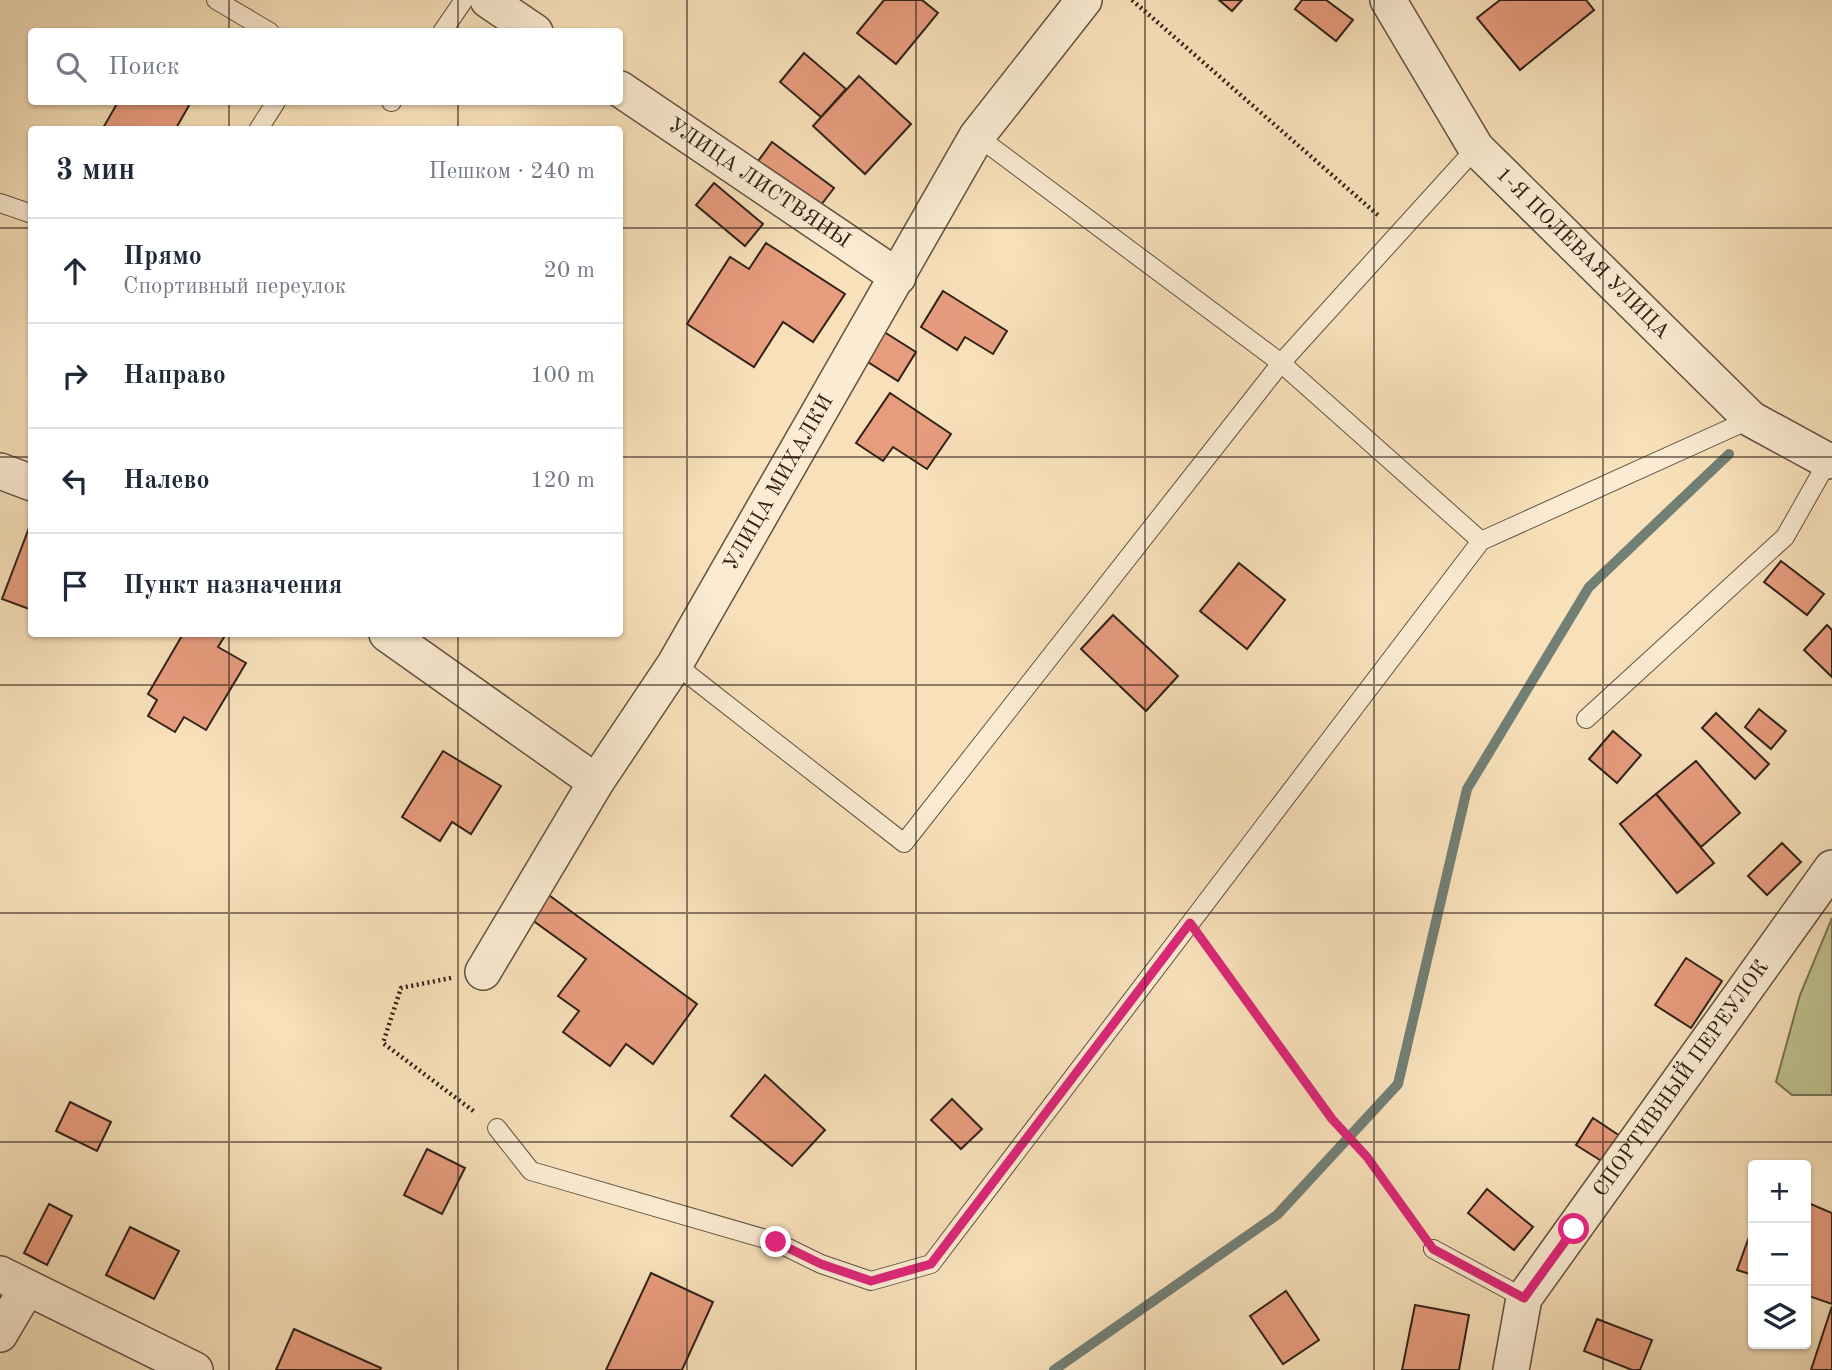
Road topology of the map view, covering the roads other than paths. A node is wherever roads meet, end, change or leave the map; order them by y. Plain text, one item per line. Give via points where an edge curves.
1 (216, 0) edge
2 (464, 0) edge
3 (488, 0) edge
4 (1084, 0) edge
5 (1388, 0) edge
6 (263, 28) edge
7 (445, 28) edge
8 (529, 28) edge
9 (623, 91) edge
10 (274, 105) edge
11 (261, 126) edge
12 (977, 136) junction
13 (1476, 148) junction
14 (0, 203) edge
15 (28, 213) edge
16 (898, 277) junction
17 (1281, 363) junction
18 (1751, 419) junction
19 (1830, 460) edge
20 (0, 471) edge
21 (28, 481) edge
22 (1480, 541) junction
23 (391, 637) edge
24 (675, 664) junction
25 (1586, 719) dead end
26 (596, 782) junction
27 (1832, 868) edge
28 (483, 972) road end
29 (497, 1128) road end
30 (1433, 1249) road end
31 (13, 1281) edge
32 (1524, 1298) junction
33 (0, 1334) edge
34 (195, 1370) edge
35 (1511, 1370) edge

1 - 6 lane
2 - 7 lane
3 - 8 street
4 - 12 street, УЛИЦА МИХАЛКИ
5 - 13 street, 1-Я ПОЛЕВАЯ УЛИЦА
9 - 16 street, УЛИЦА ЛИСТВЯНЫ
10 - 11 lane
12 - 16 street, УЛИЦА МИХАЛКИ
12 - 17 lane
13 - 17 lane
13 - 18 street, 1-Я ПОЛЕВАЯ УЛИЦА
14 - 15 lane
16 - 24 street, УЛИЦА МИХАЛКИ
17 - 22 lane
17 - 24 lane via 904,843
18 - 19 street, 1-Я ПОЛЕВАЯ УЛИЦА
18 - 22 lane
19 - 25 lane via 1785,537
20 - 21 street
22 - 29 lane via 931,1264 871,1281 776,1242 531,1171
23 - 26 street
24 - 26 street, УЛИЦА МИХАЛКИ
26 - 28 street, УЛИЦА МИХАЛКИ
27 - 32 street, СПОРТИВНЫЙ ПЕРЕУЛОК
30 - 32 lane
31 - 33 street
31 - 34 street
32 - 35 street, СПОРТИВНЫЙ ПЕРЕУЛОК

